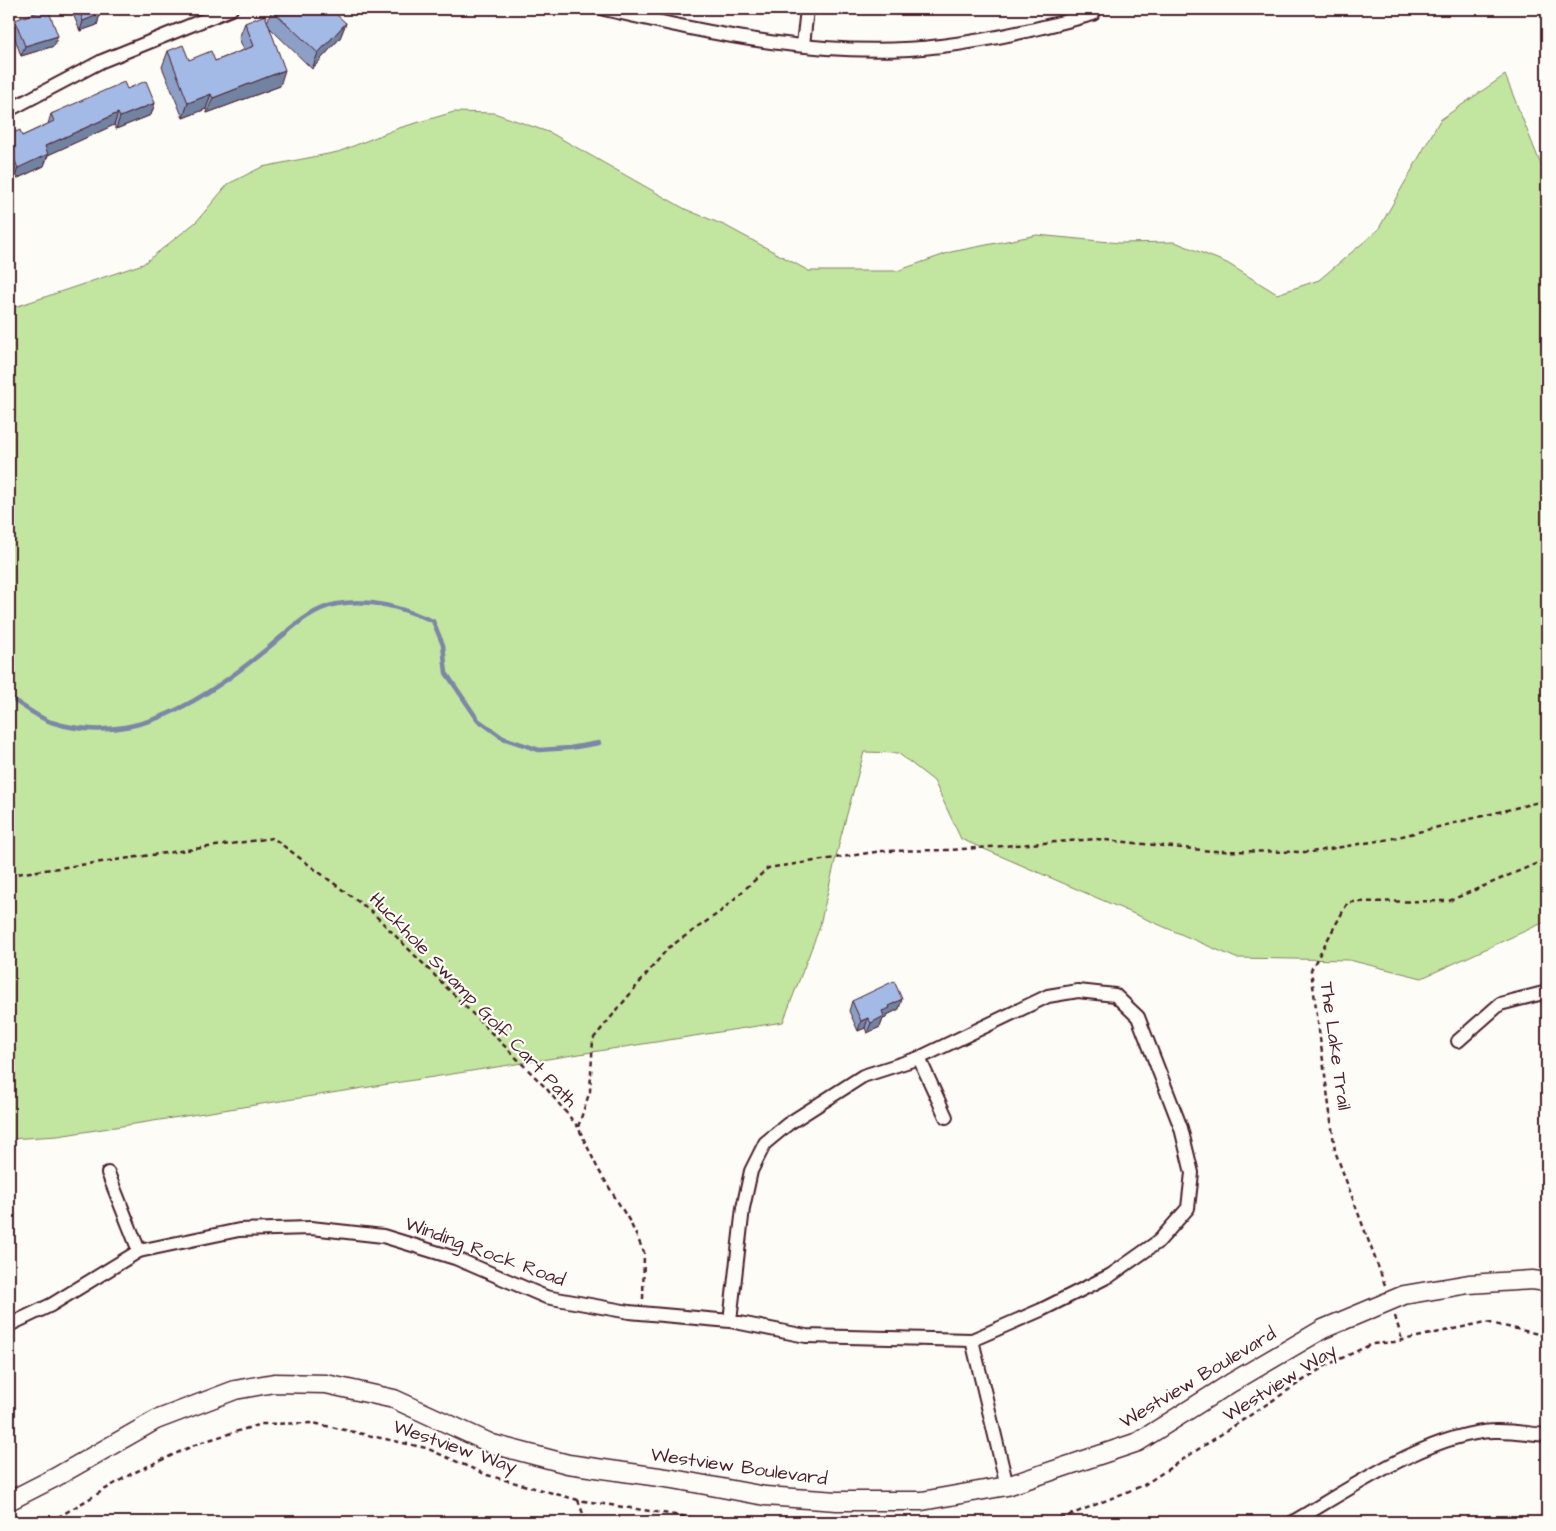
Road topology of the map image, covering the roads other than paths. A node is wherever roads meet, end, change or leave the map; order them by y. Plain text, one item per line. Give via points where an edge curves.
1 (231, 9) edge
2 (604, 9) edge
3 (807, 9) edge
4 (1093, 14) dead end
5 (804, 45) junction
6 (9, 110) edge
7 (1547, 992) edge
8 (1458, 1041) dead end
9 (919, 1058) junction
10 (946, 1117) dead end
11 (108, 1173) dead end
12 (139, 1251) junction
13 (1547, 1282) edge
14 (730, 1321) junction
15 (9, 1325) edge
16 (972, 1340) junction
17 (1547, 1435) edge
18 (1007, 1486) junction
19 (9, 1501) edge
20 (1293, 1522) edge

1 - 6 street via 102,61
2 - 5 street via 700,31
3 - 5 street
4 - 5 street via 1015,35 940,46 872,50
7 - 8 street via 1500,1004
9 - 10 street
9 - 14 street, Winding Rock Road via 863,1076 788,1124 765,1143 751,1171 745,1199
9 - 16 street, Winding Rock Road via 1048,996 1078,991 1114,995 1138,1017 1181,1128 1192,1173 1188,1208 1159,1242 1111,1275
11 - 12 street
12 - 14 street, Winding Rock Road via 239,1230 311,1228 383,1236 455,1258 546,1297 643,1313
12 - 15 street, Winding Rock Road via 51,1305
13 - 18 street, Westview Boulevard via 1469,1284 1404,1295 1323,1329 1138,1442
14 - 16 street, Winding Rock Road via 806,1336
16 - 18 street
17 - 20 street via 1493,1431 1460,1436 1421,1449
18 - 19 street, Westview Boulevard via 922,1501 837,1501 765,1496 568,1464 492,1444 394,1399 326,1384 274,1383 235,1390 156,1420

